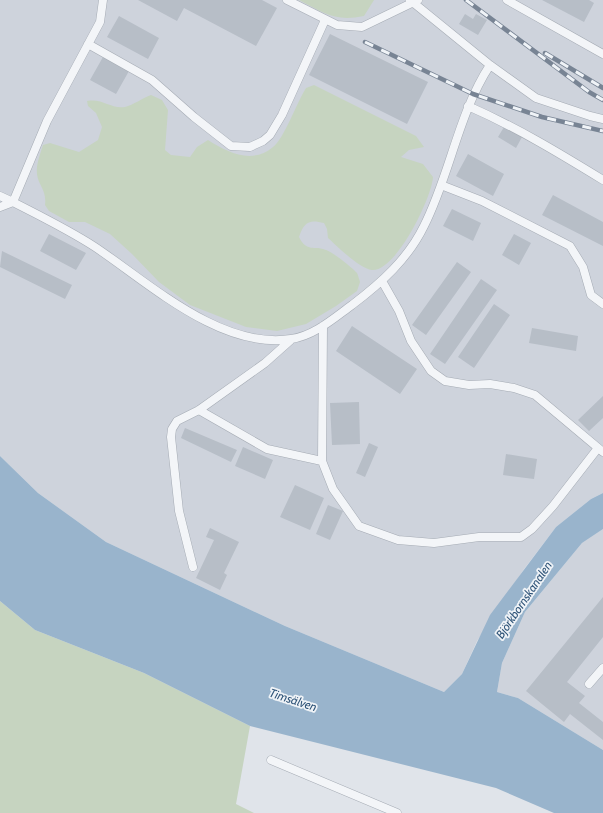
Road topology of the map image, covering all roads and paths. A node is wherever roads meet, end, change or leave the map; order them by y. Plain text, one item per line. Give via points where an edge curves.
1 (103, 0) edge
2 (287, 0) edge
3 (507, 0) edge
4 (414, 1) edge
5 (326, 20) junction
6 (88, 44) junction
7 (603, 54) edge
8 (490, 65) junction
9 (468, 106) junction
10 (603, 119) edge
11 (603, 180) edge
12 (441, 185) junction
13 (0, 196) edge
14 (13, 202) junction
15 (0, 207) edge
16 (382, 281) junction
17 (603, 304) edge
18 (323, 326) junction
19 (292, 339) junction
20 (199, 410) junction
21 (600, 450) edge
22 (322, 461) junction
23 (193, 567) dead end
24 (603, 668) edge
25 (589, 684) dead end
26 (271, 760) dead end
27 (397, 813) edge

1 - 6 lane via 100,22
2 - 5 lane
3 - 7 lane
4 - 5 lane via 362,27 337,26
4 - 8 lane
5 - 6 lane via 270,136 250,148 232,146 152,80
6 - 14 lane via 47,121
8 - 9 lane
8 - 10 lane via 536,98
9 - 11 lane via 547,145
9 - 12 lane
12 - 16 lane via 424,227 413,245
12 - 17 lane via 482,201 570,246 583,267 591,295
13 - 14 lane
14 - 15 lane
14 - 19 lane via 94,247 196,316 251,337
16 - 18 lane
16 - 21 lane via 399,311 411,341 431,371 445,381 468,385 490,384 535,395
18 - 19 lane
18 - 22 lane
19 - 20 lane via 265,363
20 - 22 lane via 267,450
20 - 23 lane via 177,421 171,437 179,511
21 - 22 lane via 553,506 521,537 479,537 434,543 398,540 359,526 333,490
24 - 25 lane
26 - 27 lane

